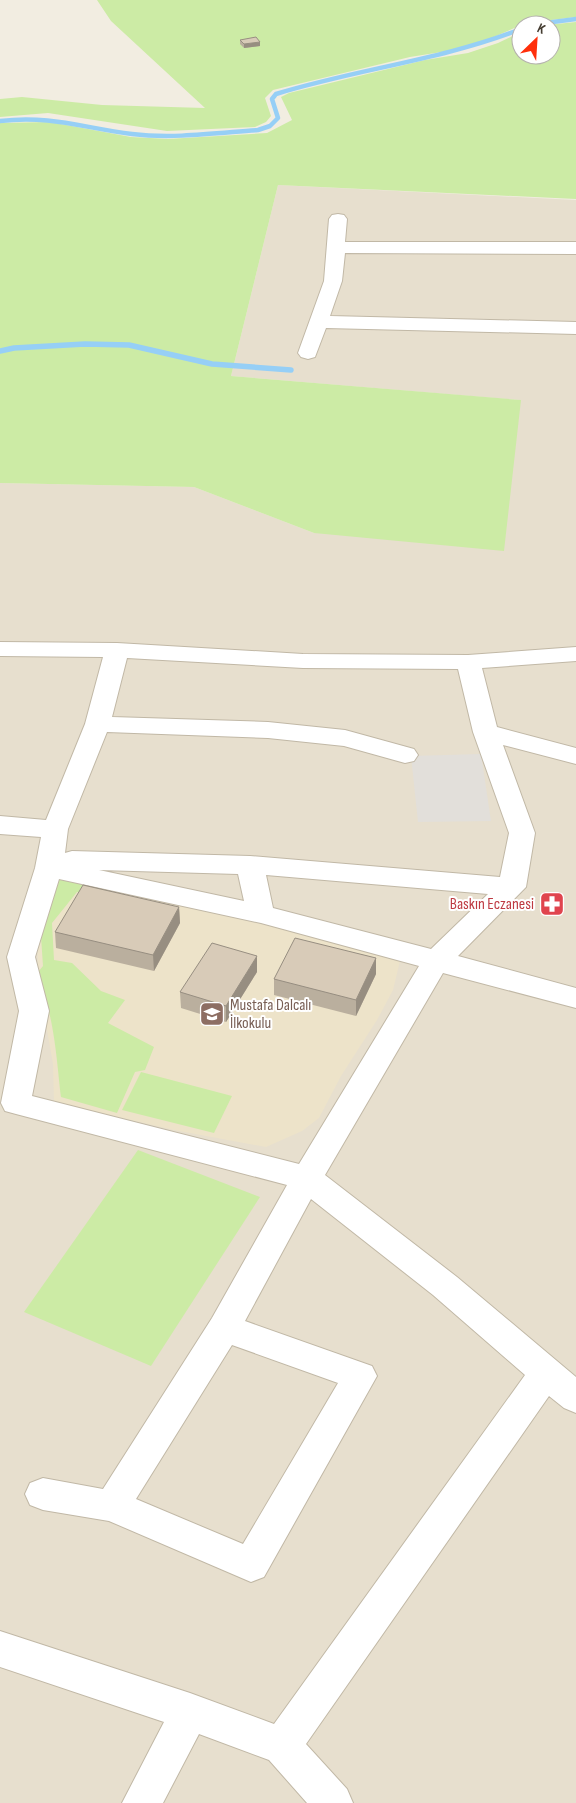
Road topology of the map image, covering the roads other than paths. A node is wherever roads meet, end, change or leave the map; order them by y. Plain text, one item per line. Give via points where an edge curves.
1 (338, 219) dead end
2 (335, 248) junction
3 (576, 248) edge
4 (319, 322) junction
5 (576, 328) edge
6 (308, 353) dead end
7 (0, 649) edge
8 (117, 650) junction
9 (576, 654) edge
10 (468, 662) junction
11 (98, 724) junction
12 (486, 732) junction
13 (404, 755) dead end
14 (576, 756) edge
15 (0, 825) edge
16 (55, 829) junction
17 (50, 864) junction
18 (250, 865) junction
19 (512, 887) junction
20 (262, 914) junction
21 (11, 956) edge
22 (436, 960) junction
23 (576, 998) edge
24 (8, 1111) edge
25 (307, 1178) junction
26 (224, 1328) junction
27 (546, 1374) junction
28 (576, 1398) edge
29 (43, 1494) dead end
30 (112, 1506) junction
31 (0, 1649) edge
32 (190, 1712) junction
33 (282, 1746) junction
34 (142, 1803) edge
35 (333, 1803) edge

1 - 2 street
2 - 3 street
2 - 4 street via 333,280
4 - 5 street
4 - 6 street
7 - 8 street
8 - 10 street via 303,661
8 - 11 street
9 - 10 street
10 - 12 street
11 - 13 street via 268,730 345,738
11 - 16 street
12 - 14 street
12 - 19 street via 522,833
15 - 16 street
16 - 17 street
17 - 18 street
17 - 20 street
17 - 21 street
18 - 19 street
18 - 20 street
19 - 22 street
20 - 22 street
21 - 24 street via 34,1011
22 - 23 street
22 - 25 street
24 - 25 street
25 - 26 street
25 - 27 street via 445,1286
26 - 30 street
26 - 30 street via 360,1376 251,1565
27 - 28 street
27 - 33 street
29 - 30 street
31 - 32 street
32 - 33 street
32 - 34 street
33 - 35 street

